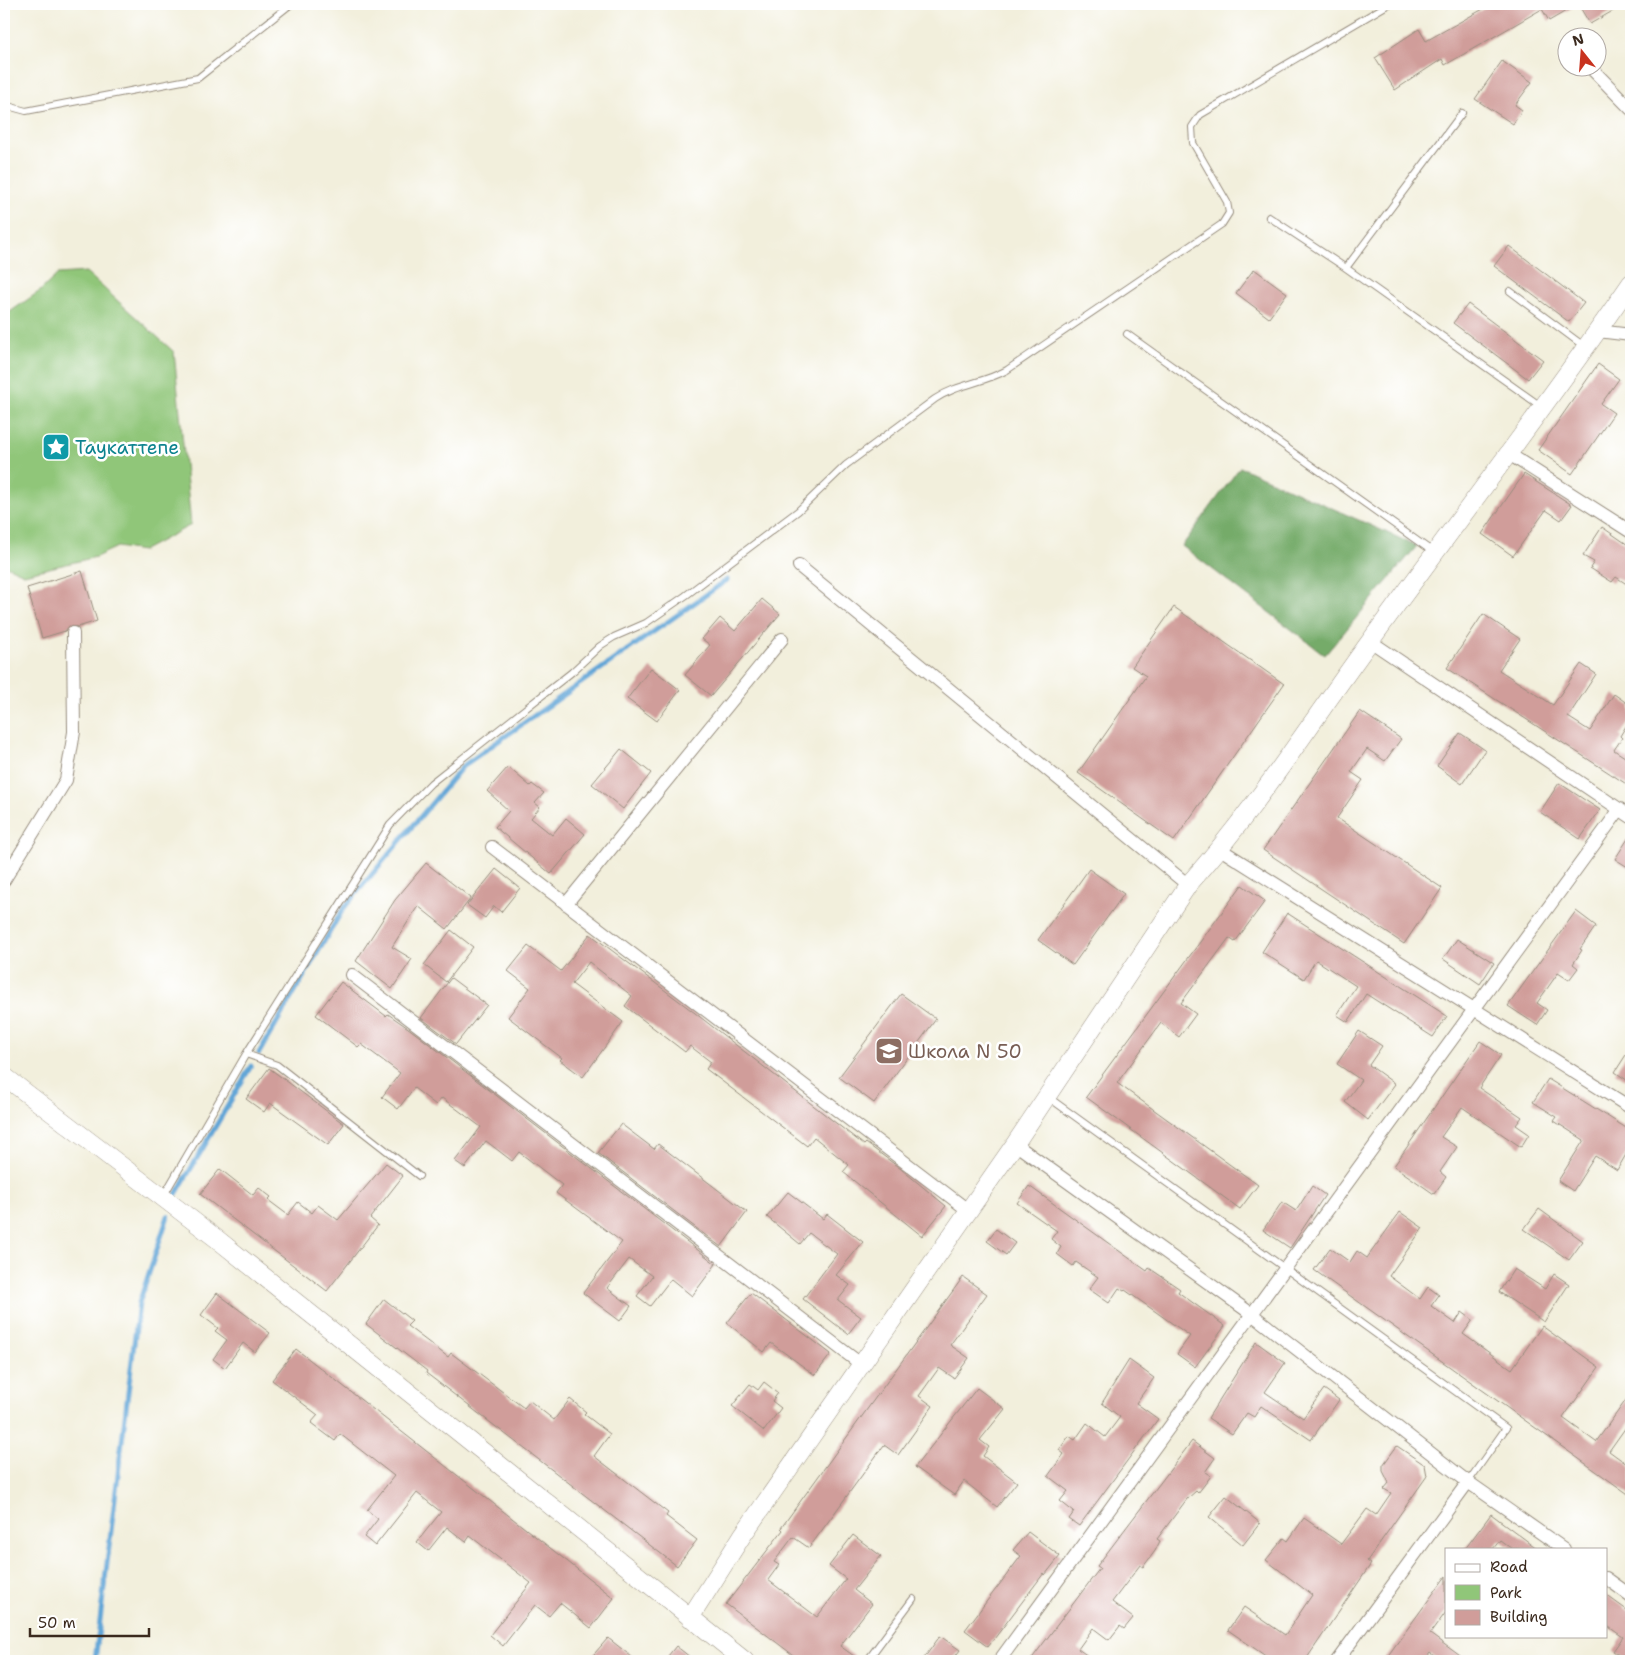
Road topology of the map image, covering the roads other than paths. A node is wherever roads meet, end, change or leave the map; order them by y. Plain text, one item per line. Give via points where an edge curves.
1 (291, 4) edge
2 (1390, 4) edge
3 (1601, 78) edge
4 (4, 105) edge
5 (1631, 110) edge
6 (1462, 113) dead end
7 (1269, 217) dead end
8 (1346, 268) junction
9 (1631, 283) edge
10 (1510, 291) dead end
11 (1598, 331) junction
12 (1126, 334) dead end
13 (1631, 335) edge
14 (1586, 348) junction
15 (1542, 408) junction
16 (1509, 454) junction
17 (1631, 532) edge
18 (1434, 553) junction
19 (799, 566) dead end
20 (73, 633) dead end
21 (782, 638) dead end
22 (1370, 641) junction
23 (1620, 809) junction
24 (1631, 817) edge
25 (492, 847) dead end
26 (1220, 849) junction
27 (4, 880) edge
28 (1188, 885) junction
29 (566, 904) junction
30 (352, 975) dead end
31 (1475, 1008) junction
32 (246, 1054) junction
33 (4, 1076) edge
34 (1047, 1096) junction
35 (1631, 1108) edge
36 (1015, 1144) junction
37 (419, 1176) dead end
38 (163, 1197) junction
39 (969, 1211) junction
40 (1286, 1269) junction
41 (1253, 1315) junction
42 (862, 1365) junction
43 (1468, 1482) junction
44 (1563, 1548) edge
45 (1608, 1579) edge
46 (1631, 1596) edge
47 (913, 1599) dead end
48 (690, 1618) junction
49 (745, 1661) edge
50 (867, 1661) edge
51 (998, 1661) edge
52 (1337, 1661) edge

1 - 4 lane via 198,78 26,111
2 - 32 lane via 1200,115 1192,127 1193,143 1227,202 1228,213 1222,224 1007,370 934,399 846,465 798,510 685,596 646,623 614,636 600,646 572,672 431,783 381,837
3 - 5 street
6 - 8 lane
7 - 8 lane
8 - 15 lane
9 - 11 street
10 - 14 lane
11 - 13 street
11 - 14 street
12 - 18 lane
14 - 15 street
15 - 16 street
16 - 17 street
16 - 18 street
18 - 22 street
19 - 28 street
20 - 27 street via 74,732 66,780
21 - 29 street
22 - 23 street
22 - 26 street
23 - 24 street
23 - 31 street
25 - 29 street
26 - 28 street
26 - 31 street
28 - 34 street
29 - 39 street
30 - 42 street
31 - 35 street
31 - 40 street
32 - 37 lane via 277,1065
32 - 38 lane
33 - 38 street
34 - 36 street
34 - 40 lane
36 - 39 street
36 - 41 street
38 - 48 street
39 - 42 street
40 - 41 street
40 - 43 lane via 1506,1428
41 - 43 street
41 - 51 street
42 - 48 street via 742,1536
43 - 44 street
43 - 52 street
45 - 46 street
47 - 50 lane
48 - 49 street

